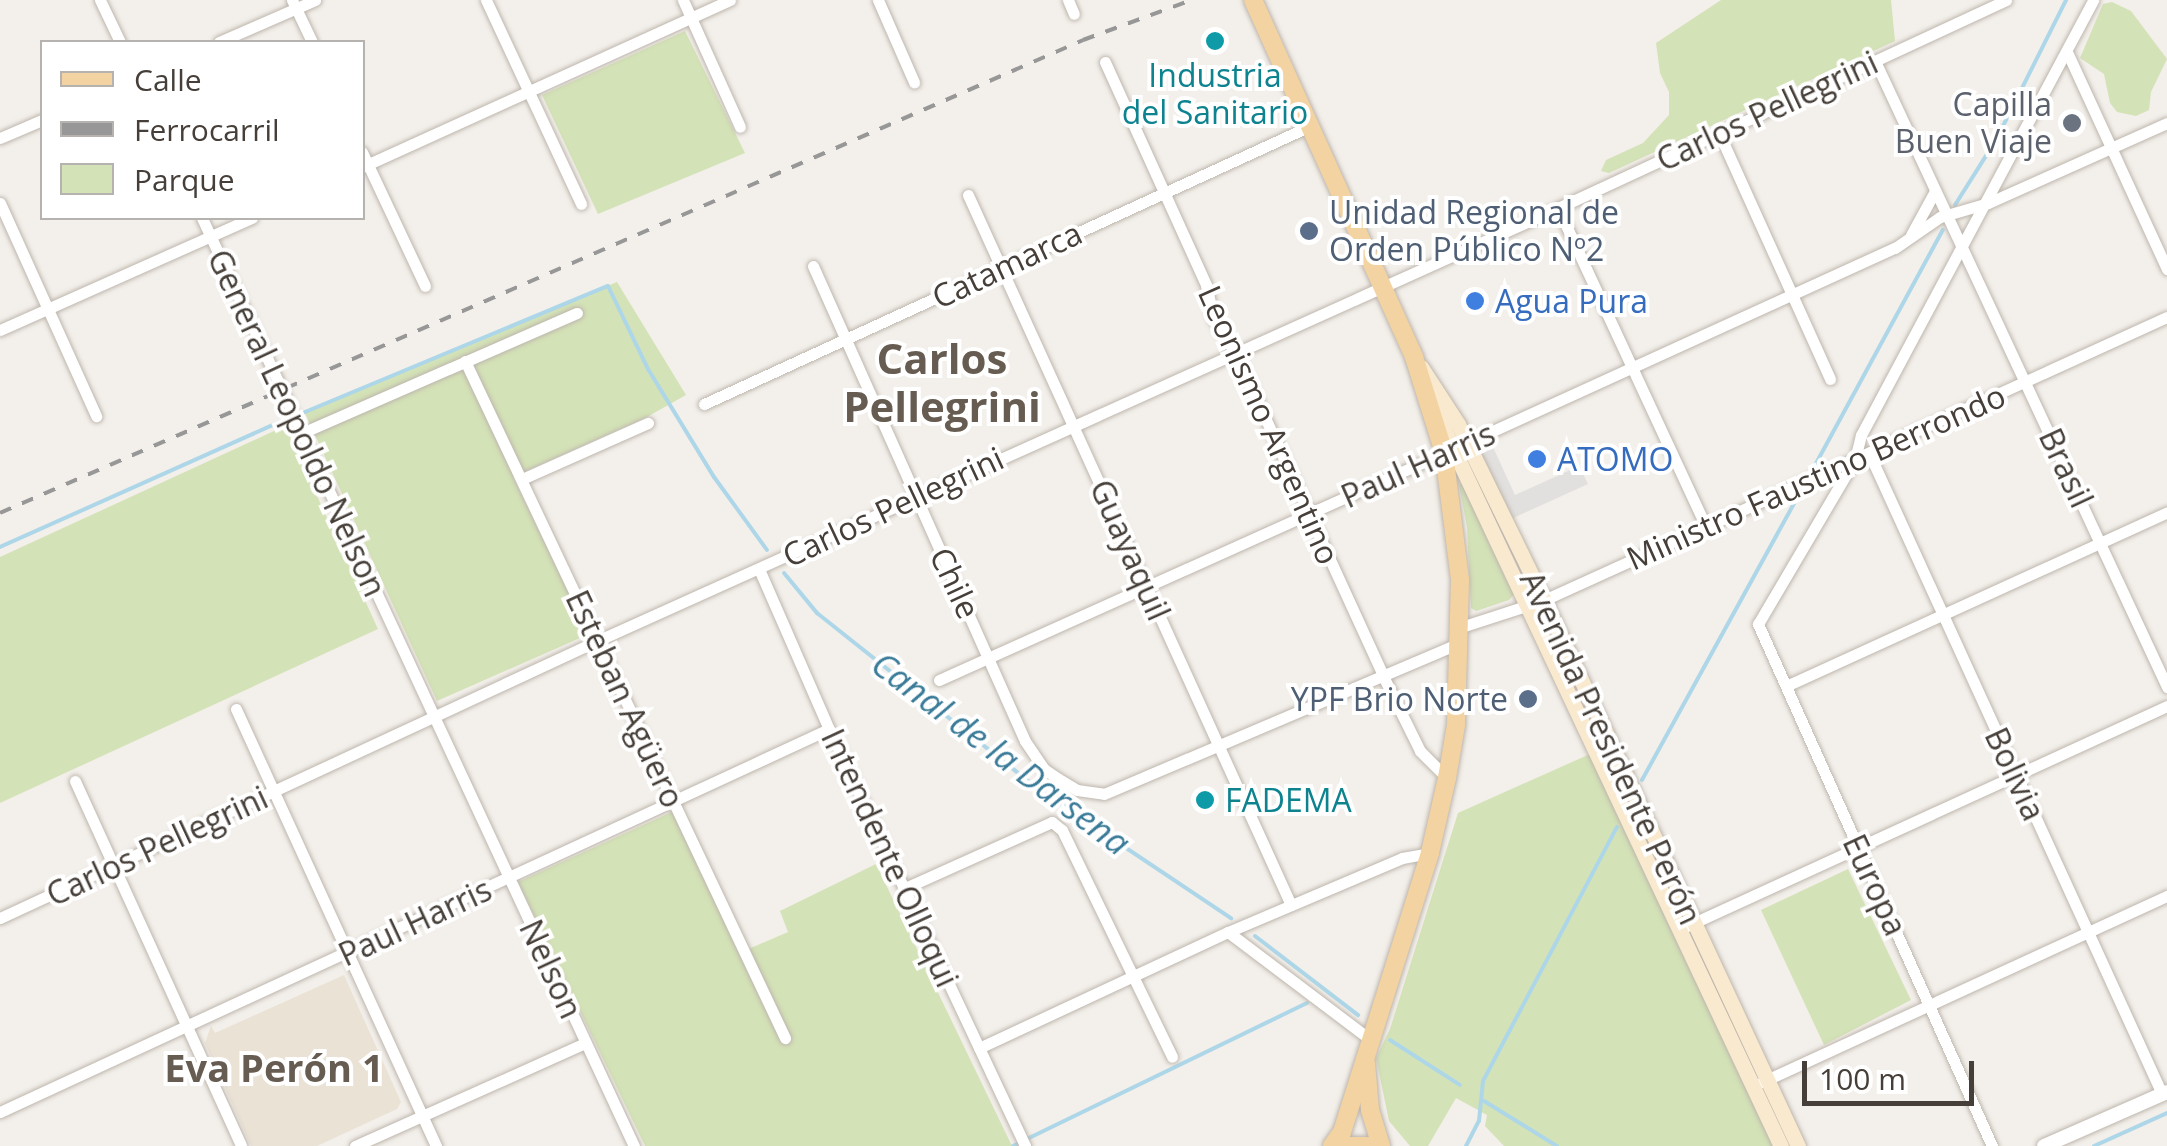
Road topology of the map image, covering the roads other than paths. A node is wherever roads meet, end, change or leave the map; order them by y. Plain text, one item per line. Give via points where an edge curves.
1 (100, 0) edge
2 (315, 0) edge
3 (486, 0) edge
4 (682, 0) edge
5 (730, 0) edge
6 (878, 0) edge
7 (1068, 0) edge
8 (2006, 0) edge
9 (2093, 0) edge
10 (1253, 3) edge
11 (294, 4) edge
12 (1074, 14) dead end
13 (691, 18) junction
14 (119, 40) edge
15 (224, 40) edge
16 (311, 40) edge
17 (2068, 54) junction
18 (1876, 61) junction
19 (1105, 62) dead end
20 (914, 82) dead end
21 (530, 93) junction
22 (40, 121) edge
23 (2167, 122) edge
24 (1310, 126) junction
25 (740, 127) dead end
26 (1719, 133) junction
27 (0, 138) edge
28 (2110, 149) junction
29 (365, 161) edge
30 (365, 163) edge
31 (1933, 186) junction
32 (1163, 192) junction
33 (968, 196) dead end
34 (0, 203) edge
35 (581, 204) dead end
36 (1988, 204) junction
37 (1558, 208) junction
38 (1947, 216) junction
39 (203, 220) edge
40 (247, 220) edge
41 (210, 236) junction
42 (1908, 240) junction
43 (1963, 250) junction
44 (813, 266) dead end
45 (1002, 268) junction
46 (2167, 269) edge
47 (1384, 284) junction
48 (424, 286) dead end
49 (1791, 295) junction
50 (50, 308) junction
51 (577, 313) dead end
52 (2167, 316) edge
53 (0, 330) edge
54 (846, 338) junction
55 (1236, 352) junction
56 (1414, 357) junction
57 (464, 361) junction
58 (1632, 368) junction
59 (1830, 379) dead end
60 (2026, 381) junction
61 (704, 404) dead end
62 (96, 416) dead end
63 (648, 423) dead end
64 (1073, 425) junction
65 (302, 433) junction
66 (1455, 448) junction
67 (1869, 453) junction
68 (1856, 459) junction
69 (522, 479) junction
70 (916, 497) junction
71 (2167, 512) edge
72 (1310, 514) junction
73 (1706, 528) junction
74 (2101, 542) junction
75 (759, 568) junction
76 (1148, 588) junction
77 (1544, 600) junction
78 (1526, 607) junction
79 (1942, 614) junction
80 (393, 629) joint
81 (1460, 635) junction
82 (599, 640) junction
83 (990, 660) junction
84 (1384, 678) junction
85 (939, 680) dead end
86 (1786, 686) junction
87 (2167, 687) edge
88 (2167, 706) edge
89 (236, 709) dead end
90 (433, 717) junction
91 (829, 729) junction
92 (1219, 747) junction
93 (1602, 749) junction
94 (2016, 776) junction
95 (1447, 778) junction
96 (76, 781) dead end
97 (1062, 781) joint
98 (274, 792) junction
99 (673, 801) junction
100 (1858, 848) junction
101 (1430, 853) junction
102 (114, 865) junction
103 (509, 879) junction
104 (905, 888) junction
105 (2167, 896) edge
106 (1290, 906) junction
107 (0, 918) edge
108 (1685, 927) junction
109 (1228, 932) junction
110 (2087, 933) junction
111 (348, 953) junction
112 (1134, 974) junction
113 (1930, 1004) junction
114 (187, 1027) junction
115 (784, 1038) dead end
116 (1367, 1040) junction
117 (585, 1043) junction
118 (979, 1048) junction
119 (1172, 1057) dead end
120 (1759, 1083) junction
121 (2164, 1093) edge
122 (0, 1112) edge
123 (422, 1116) junction
124 (240, 1146) edge
125 (355, 1146) edge
126 (436, 1146) edge
127 (634, 1146) edge
128 (1026, 1146) edge
129 (1335, 1146) edge
130 (1369, 1146) edge
131 (1381, 1146) edge
132 (1782, 1146) edge
133 (1798, 1146) edge
134 (1992, 1146) edge
135 (2044, 1146) edge

1 - 14 street
2 - 11 street
3 - 21 street
4 - 13 street
5 - 13 street
6 - 20 street
7 - 12 street
8 - 18 street, Carlos Pellegrini
9 - 17 street
10 - 24 main road, Avenida Presidente Perón
11 - 15 street
11 - 16 street
13 - 21 street
13 - 25 street
17 - 28 street
17 - 36 street
18 - 26 street, Carlos Pellegrini
18 - 31 street
19 - 32 street, Leonismo Argentino
21 - 29 street
21 - 35 street
22 - 27 street
23 - 28 street
24 - 32 street, Catamarca
24 - 47 main road, Avenida Presidente Perón
26 - 37 street, Carlos Pellegrini
26 - 49 street
28 - 36 street
28 - 46 street
30 - 48 street
31 - 38 street, Brasil
31 - 42 street
32 - 45 street, Catamarca
32 - 55 street, Leonismo Argentino via 1206,285 1214,319
33 - 45 street, Guayaquil
34 - 50 street
36 - 38 street, Paul Harris
36 - 43 street
37 - 47 street, Carlos Pellegrini
37 - 58 street
38 - 42 street, Paul Harris
38 - 43 street, Brasil
39 - 41 street, General Leopoldo Nelson
40 - 41 street
41 - 50 street
41 - 65 street, General Leopoldo Nelson
42 - 49 street, Paul Harris
43 - 60 street, Brasil
43 - 68 street via 1861,435
44 - 54 street, Chile
45 - 54 street, Catamarca
45 - 64 street, Guayaquil
47 - 55 street, Carlos Pellegrini
47 - 56 main road, Avenida Presidente Perón
49 - 58 street, Paul Harris
49 - 59 street
50 - 53 street
50 - 62 street
51 - 57 street
52 - 60 street, Ministro Faustino Berrondo
54 - 61 street, Catamarca
54 - 70 street, Chile
55 - 64 street, Carlos Pellegrini
55 - 72 street, Leonismo Argentino
56 - 66 main road, Avenida Presidente Perón
56 - 66 main road, Avenida Presidente Perón
57 - 65 street
57 - 69 street, Esteban Agüero
58 - 66 street, Paul Harris
58 - 73 street
60 - 67 street, Ministro Faustino Berrondo
60 - 74 street, Brasil
63 - 69 street
64 - 70 street, Carlos Pellegrini
64 - 76 street, Guayaquil
65 - 80 street, General Leopoldo Nelson
66 - 72 street, Paul Harris
66 - 77 main road, Avenida Presidente Perón
66 - 78 main road, Avenida Presidente Perón
66 - 81 main road
67 - 68 street, Ministro Faustino Berrondo
67 - 79 street, Bolivia
68 - 73 street, Ministro Faustino Berrondo
68 - 86 street, Europa via 1758,624
69 - 82 street, Esteban Agüero
70 - 75 street, Carlos Pellegrini
70 - 83 street, Chile
71 - 74 street
72 - 76 street, Paul Harris
72 - 84 street, Leonismo Argentino
73 - 77 street, Ministro Faustino Berrondo
74 - 79 street
74 - 87 street, Brasil
75 - 82 street, Carlos Pellegrini
75 - 91 street, Intendente Olloqui
76 - 83 street, Paul Harris
76 - 92 street, Guayaquil
77 - 78 street, Ministro Faustino Berrondo
77 - 93 main road, Avenida Presidente Perón
78 - 81 street, Ministro Faustino Berrondo
78 - 93 main road, Avenida Presidente Perón
79 - 86 street
79 - 94 street, Bolivia
80 - 90 street, Nelson
81 - 84 street, Ministro Faustino Berrondo
81 - 95 main road
82 - 90 street, Carlos Pellegrini
82 - 99 street, Esteban Agüero
83 - 85 street, Paul Harris
83 - 97 street, Chile via 1034,757
84 - 92 street, Ministro Faustino Berrondo
84 - 95 street, Leonismo Argentino via 1420,751
86 - 100 street, Europa
88 - 94 street
89 - 98 street
90 - 98 street, Carlos Pellegrini
90 - 103 street, Nelson
91 - 99 street, Paul Harris
91 - 104 street, Intendente Olloqui
92 - 97 street, Ministro Faustino Berrondo via 1104,794
92 - 106 street, Guayaquil
93 - 108 main road, Avenida Presidente Perón
94 - 100 street
94 - 110 street, Bolivia
95 - 101 main road
96 - 102 street
98 - 102 street, Carlos Pellegrini
98 - 111 street
99 - 103 street, Paul Harris
99 - 115 street, Esteban Agüero
100 - 108 street
100 - 113 street, Europa
101 - 106 street via 1402,858
101 - 116 main road
102 - 107 street, Carlos Pellegrini
102 - 114 street
103 - 111 street, Paul Harris
103 - 117 street, Nelson
104 - 112 street via 1052,822 1062,830
104 - 118 street, Intendente Olloqui
105 - 110 street
106 - 109 street
108 - 120 main road, Avenida Presidente Perón
109 - 112 street
109 - 116 street
110 - 113 street
110 - 121 street, Bolivia
111 - 114 street, Paul Harris
111 - 123 street
112 - 118 street
112 - 119 street
113 - 120 street
113 - 134 street, Europa
114 - 122 street, Paul Harris
114 - 124 street
116 - 129 main road
116 - 131 main road via 1370,1110
117 - 123 street
117 - 127 street, Nelson
118 - 128 street, Intendente Olloqui
120 - 132 main road, Avenida Presidente Perón
120 - 133 main road, Avenida Presidente Perón
121 - 135 street
123 - 125 street
123 - 126 street
129 - 130 main road

